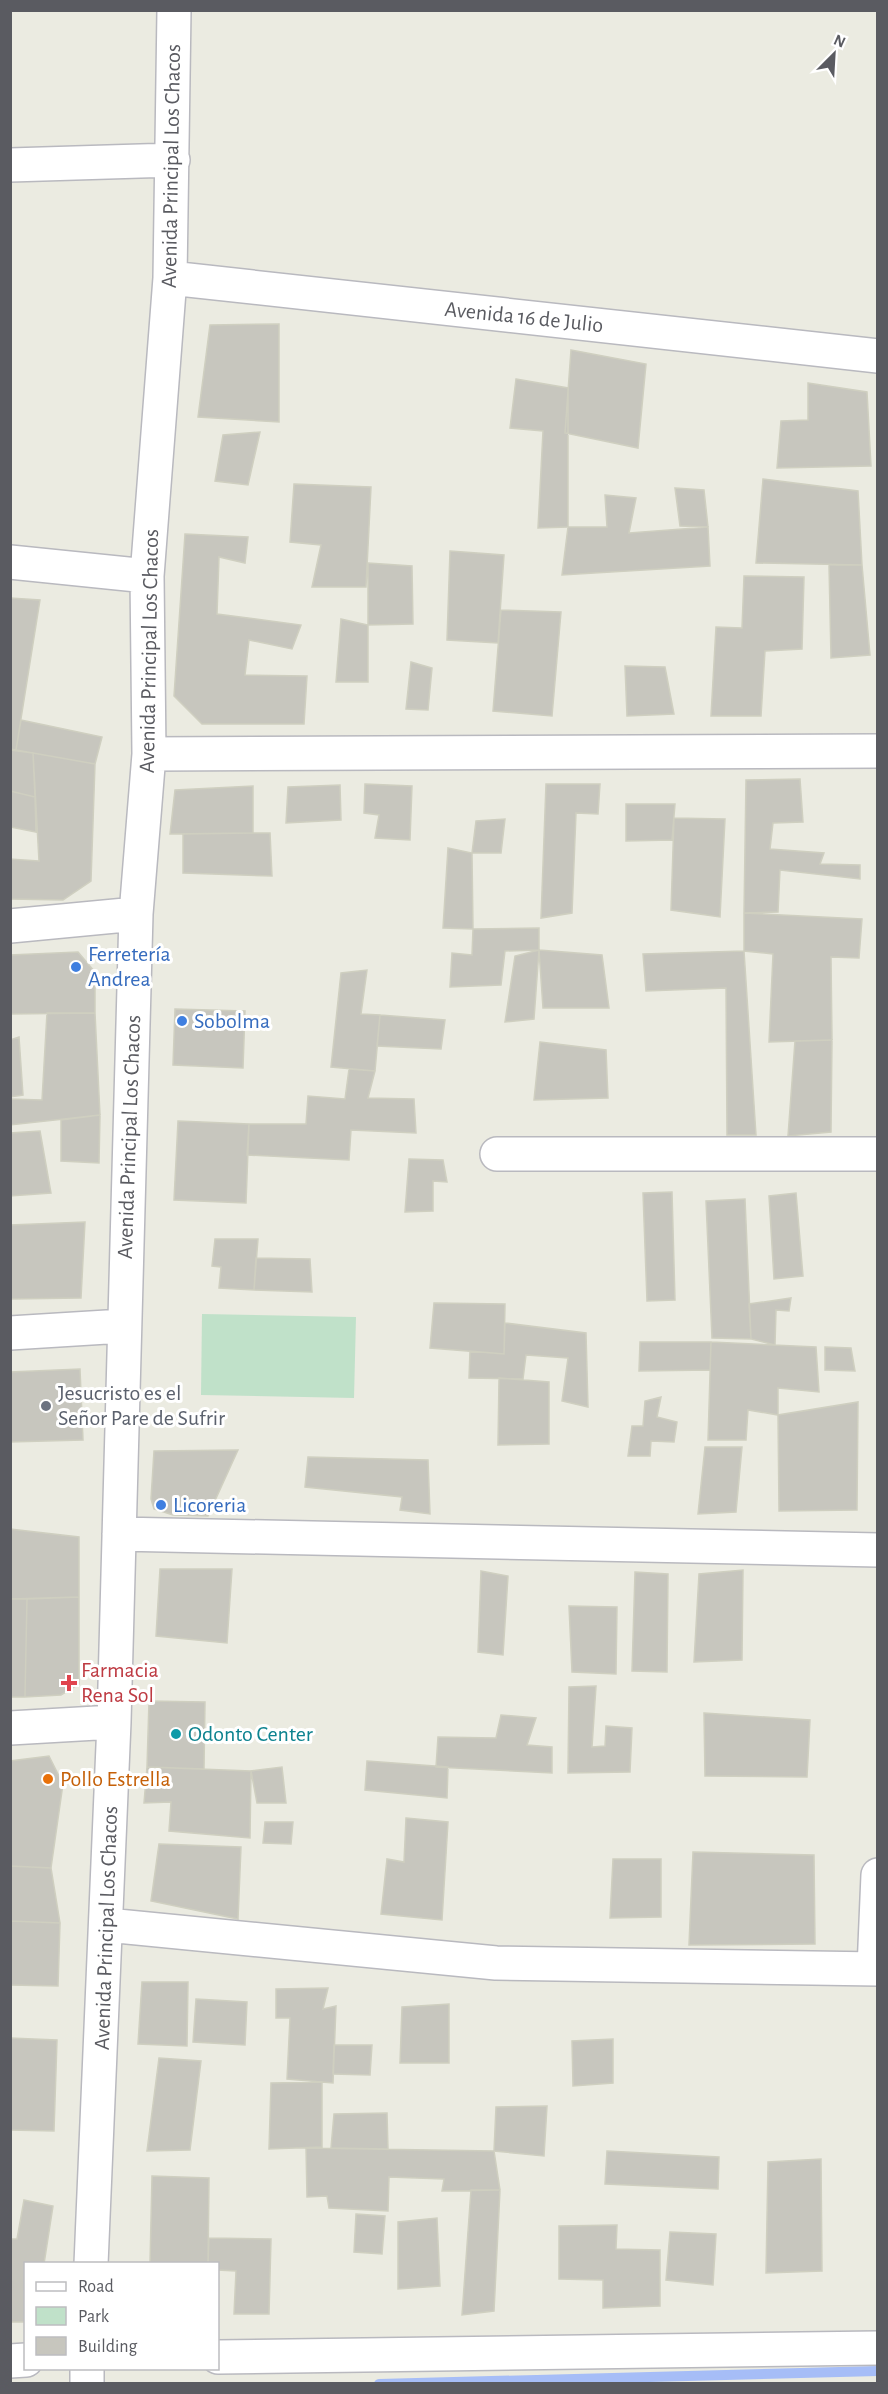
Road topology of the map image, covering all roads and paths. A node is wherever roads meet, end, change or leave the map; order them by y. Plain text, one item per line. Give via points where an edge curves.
1 (174, 10) edge
2 (173, 160) junction
3 (10, 165) edge
4 (170, 278) junction
5 (878, 356) edge
6 (10, 562) edge
7 (147, 576) junction
8 (878, 752) edge
9 (149, 754) junction
10 (136, 914) junction
11 (10, 926) edge
12 (497, 1154) dead end
13 (878, 1154) edge
14 (123, 1326) junction
15 (10, 1333) edge
16 (119, 1534) junction
17 (878, 1550) edge
18 (114, 1722) junction
19 (10, 1728) edge
20 (878, 1875) edge
21 (107, 1925) junction
22 (876, 1969) edge
23 (92, 2262) edge
24 (878, 2348) edge
25 (219, 2357) edge

1 - 2 street, Avenida Principal Los Chacos
2 - 3 street
2 - 4 street, Avenida Principal Los Chacos
4 - 5 street, Avenida 16 de Julio
4 - 7 street, Avenida Principal Los Chacos
6 - 7 street
7 - 9 street, Avenida Principal Los Chacos
8 - 9 street
9 - 10 street, Avenida Principal Los Chacos
10 - 11 street
10 - 14 street, Avenida Principal Los Chacos
12 - 13 street
14 - 15 street
14 - 16 street, Avenida Principal Los Chacos
16 - 17 street
16 - 18 street, Avenida Principal Los Chacos
18 - 19 street
18 - 21 street, Avenida Principal Los Chacos
20 - 22 street
21 - 22 street via 496,1963
21 - 23 street, Avenida Principal Los Chacos
24 - 25 street

